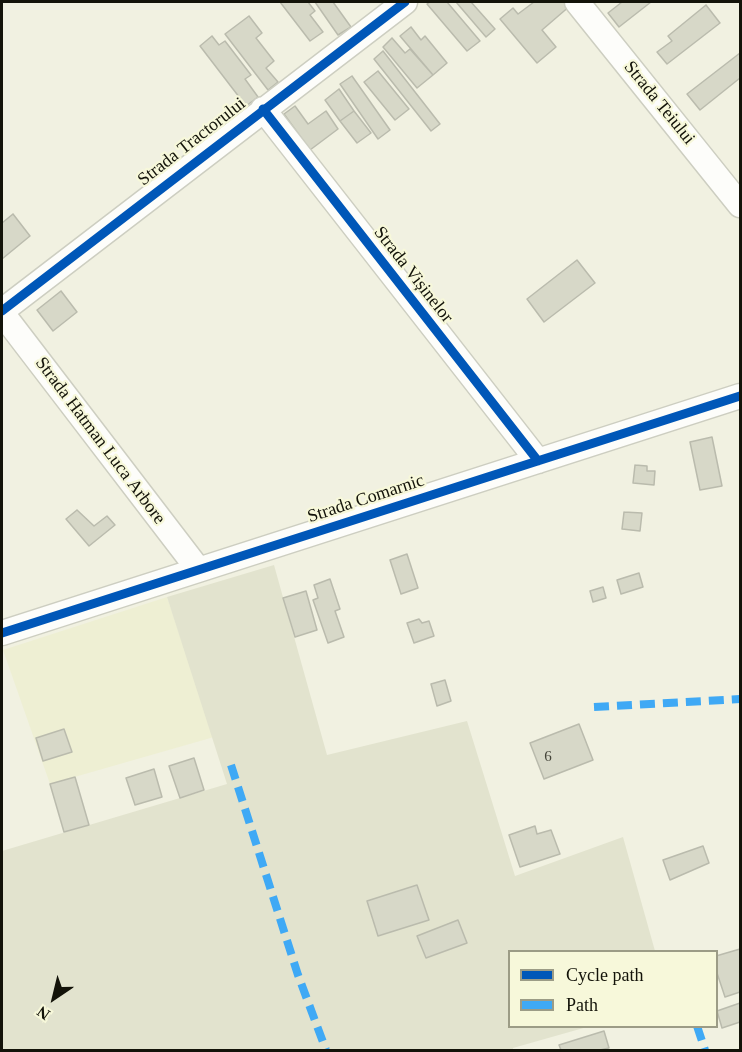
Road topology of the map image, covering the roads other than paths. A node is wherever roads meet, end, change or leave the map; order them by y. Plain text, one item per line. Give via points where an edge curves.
1 (405, 2) edge
2 (577, 2) edge
3 (263, 109) junction
4 (741, 205) edge
5 (2, 312) edge
6 (741, 396) edge
7 (538, 461) junction
8 (198, 569) junction
9 (2, 633) edge

1 - 3 street, Strada Tractorului
2 - 4 street, Strada Teiului
3 - 5 street, Strada Tractorului
3 - 7 street, Strada Vișinelor
5 - 8 street, Strada Hatman Luca Arbore
6 - 7 street, Strada Comarnic
7 - 8 street, Strada Comarnic
8 - 9 street, Strada Comarnic

